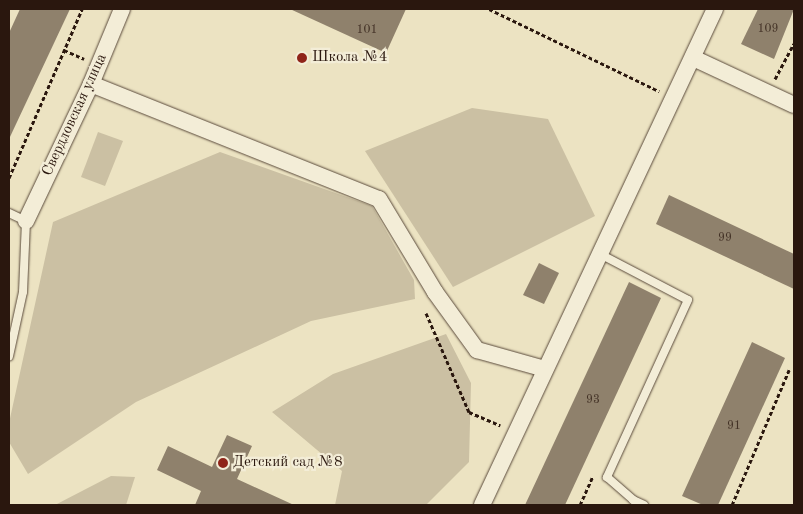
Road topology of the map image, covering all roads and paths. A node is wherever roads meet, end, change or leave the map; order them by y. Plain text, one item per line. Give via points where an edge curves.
1 (82, 9) edge
2 (122, 9) edge
3 (489, 9) edge
4 (715, 9) edge
5 (794, 44) edge
6 (64, 50) junction
7 (83, 58) dead end
8 (693, 58) junction
9 (91, 84) junction
10 (659, 91) dead end
11 (769, 93) junction
12 (794, 105) edge
13 (9, 178) edge
14 (9, 213) edge
15 (26, 221) junction
16 (600, 254) junction
17 (425, 310) dead end
18 (9, 356) edge
19 (545, 369) junction
20 (789, 370) dead end
21 (507, 429) dead end
22 (596, 469) dead end
23 (482, 505) edge
24 (580, 505) edge
25 (644, 505) edge
26 (732, 505) edge

1 - 6 path
2 - 9 street, Свердловская улица
3 - 10 path
4 - 8 street
5 - 11 path
6 - 7 path
6 - 13 path
8 - 11 street
8 - 16 street
9 - 15 street, Свердловская улица
9 - 19 street via 379,199 435,292 477,350
11 - 12 street
14 - 15 lane
15 - 18 lane via 23,292
16 - 19 street
16 - 25 lane via 688,300 607,477 632,500
17 - 21 path via 469,412
19 - 23 street
20 - 26 path
22 - 24 path

